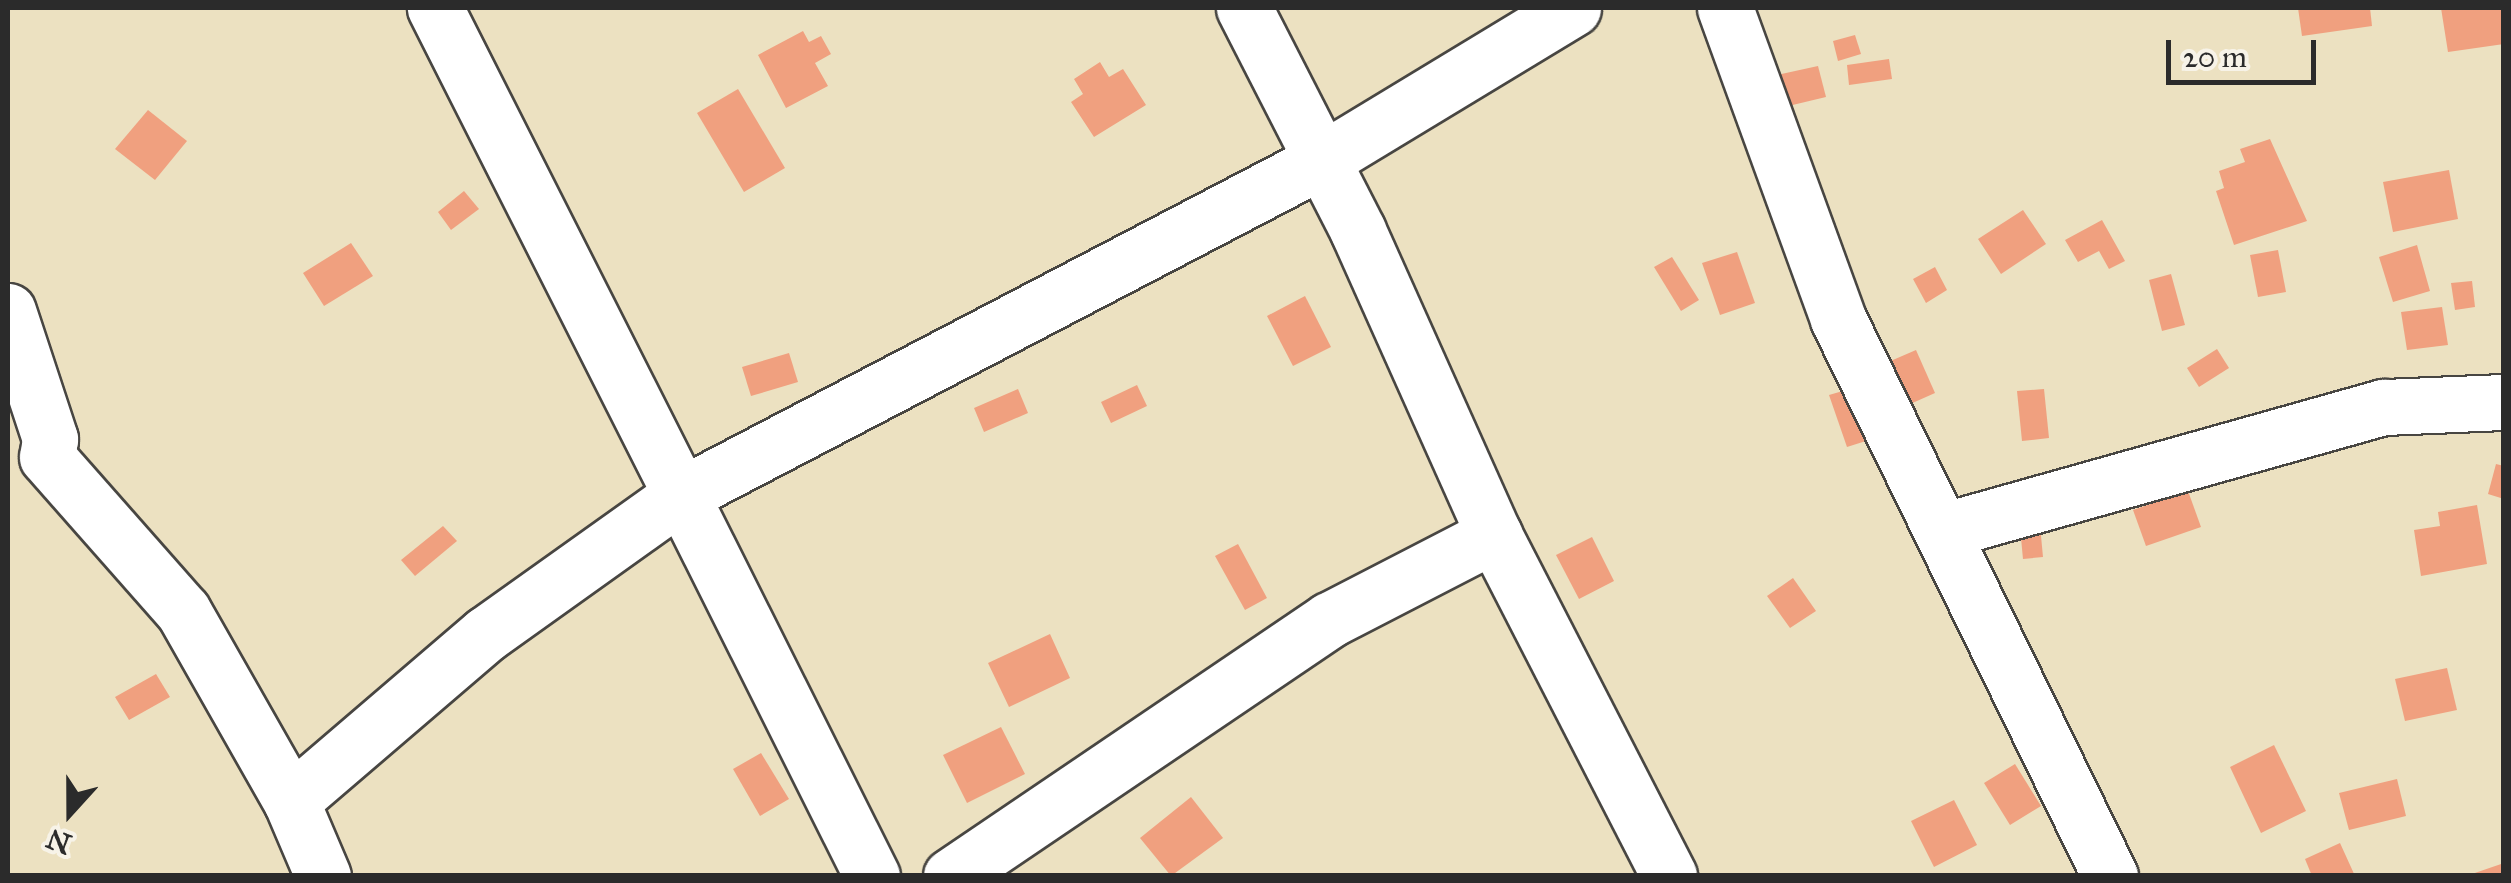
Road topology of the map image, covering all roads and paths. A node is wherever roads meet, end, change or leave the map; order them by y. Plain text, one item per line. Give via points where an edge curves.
1 (435, 8) edge
2 (1244, 8) edge
3 (1573, 8) edge
4 (1724, 8) edge
5 (1319, 162) junction
6 (8, 311) edge
7 (2504, 402) edge
8 (27, 458) edge
9 (681, 495) junction
10 (1942, 531) junction
11 (1494, 535) junction
12 (291, 801) junction
13 (323, 876) edge
14 (872, 876) edge
15 (952, 876) edge
16 (1668, 876) edge
17 (2110, 876) edge

1 - 9 street
2 - 5 street
3 - 5 street
4 - 10 street via 1838,319
5 - 9 street
5 - 11 street
6 - 8 street via 50,439
7 - 10 street via 2384,407
8 - 12 street via 183,611
9 - 12 street via 486,634
9 - 14 street
10 - 17 street
11 - 15 street via 1329,620
11 - 16 street
12 - 13 street

